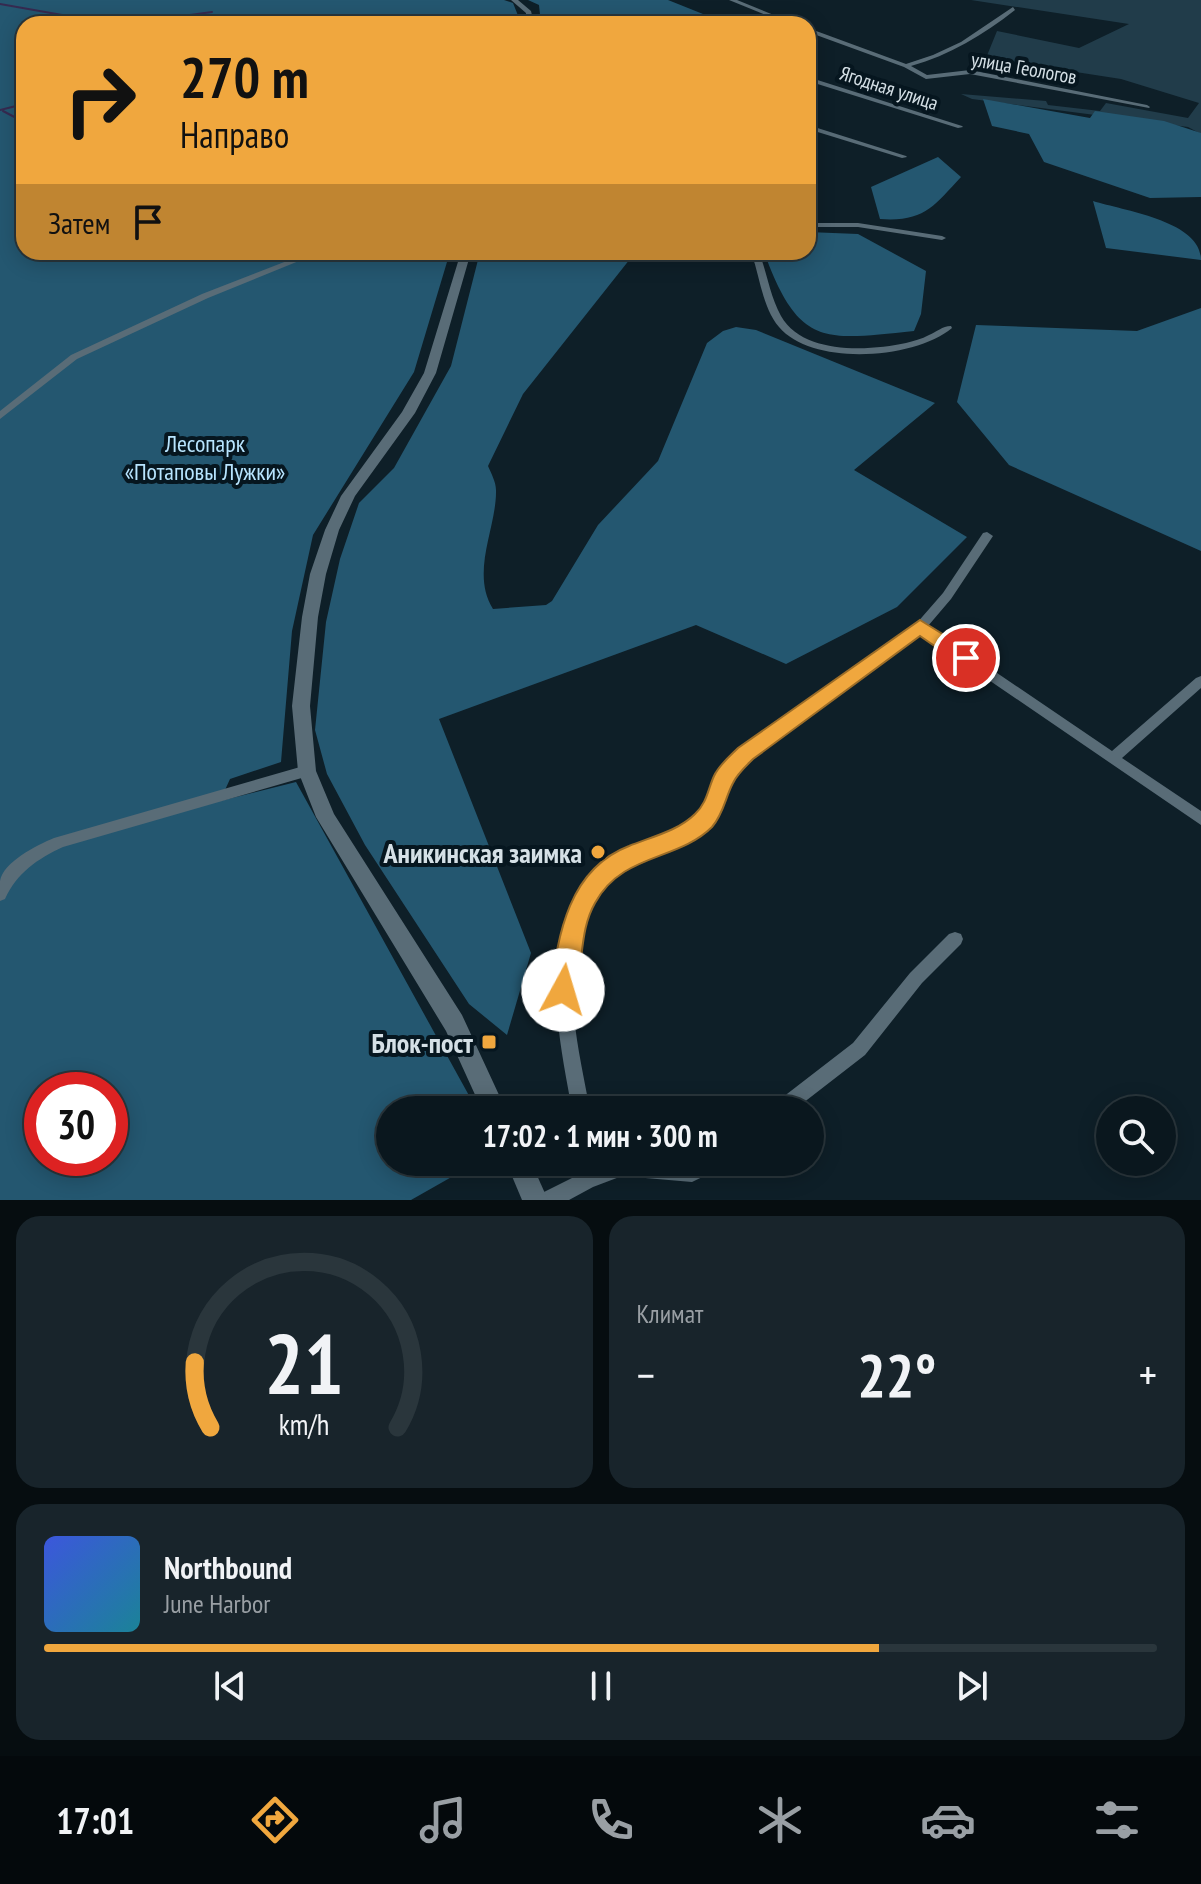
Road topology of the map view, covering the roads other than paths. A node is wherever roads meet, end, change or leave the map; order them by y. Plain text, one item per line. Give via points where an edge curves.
1 (514, 0) edge
2 (732, 0) edge
3 (1013, 9) dead end
4 (529, 16) edge
5 (773, 16) edge
6 (816, 33) edge
7 (906, 66) junction
8 (816, 82) edge
9 (1147, 107) dead end
10 (960, 127) dead end
11 (816, 130) edge
12 (904, 157) dead end
13 (816, 225) edge
14 (942, 238) dead end
15 (297, 260) edge
16 (464, 260) edge
17 (758, 260) edge
18 (948, 328) dead end
19 (0, 416) edge
20 (987, 536) dead end
21 (920, 627) junction
22 (1201, 681) edge
23 (1113, 758) junction
24 (307, 771) junction
25 (1201, 819) edge
26 (0, 894) edge
27 (955, 939) dead end
28 (488, 1096) edge
29 (578, 1096) edge
30 (798, 1096) edge
31 (524, 1176) edge
32 (581, 1176) edge
33 (535, 1200) edge
34 (549, 1200) edge

1 - 4 street
2 - 5 street
3 - 7 street via 970,40 934,59
6 - 7 street, улица Геологов
7 - 9 street, улица Геологов via 926,77 970,72
8 - 10 street, Ягодная улица
11 - 12 street
13 - 14 street
15 - 19 street via 74,357
16 - 24 street via 430,373 348,496 318,574 301,706
17 - 18 street via 785,329 821,348 904,346 934,340
20 - 21 street
21 - 23 street
21 - 29 street via 745,753 724,777 713,808 691,831 627,856 599,878 570,933 562,1006
22 - 23 street
23 - 25 street
24 - 26 street via 59,842 6,879
24 - 28 street via 326,817 454,1023
27 - 30 street via 859,1049
31 - 33 street
32 - 34 street

